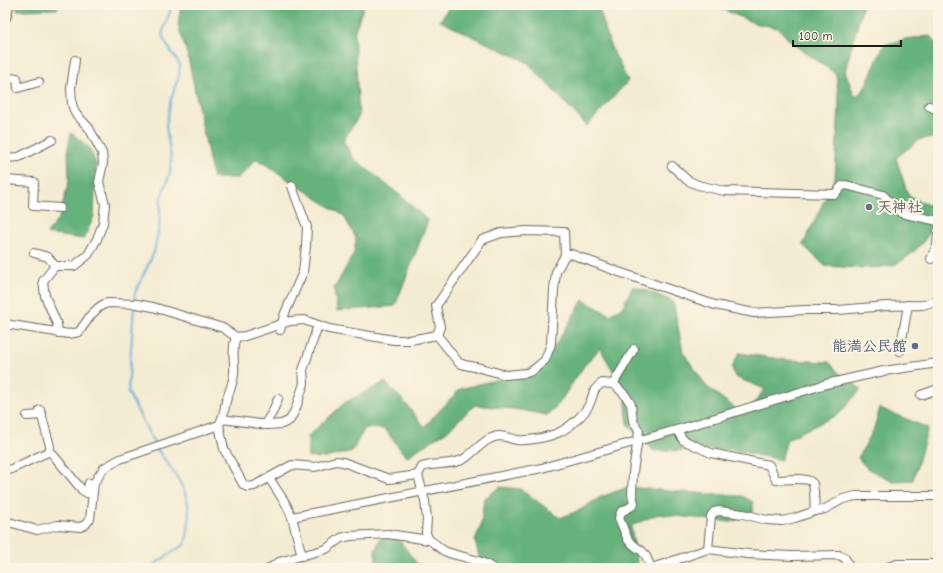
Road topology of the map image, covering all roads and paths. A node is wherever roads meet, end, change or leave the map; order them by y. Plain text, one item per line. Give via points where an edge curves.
1 (7, 5) edge
2 (5, 17) edge
3 (75, 60) dead end
4 (5, 79) edge
5 (39, 82) dead end
6 (929, 106) dead end
7 (938, 110) edge
8 (52, 140) dead end
9 (5, 158) edge
10 (672, 166) dead end
11 (5, 180) edge
12 (292, 186) dead end
13 (60, 208) dead end
14 (938, 221) edge
15 (938, 231) edge
16 (34, 253) dead end
17 (565, 255) junction
18 (931, 259) dead end
19 (55, 266) junction
20 (938, 301) edge
21 (908, 305) junction
22 (5, 324) edge
23 (318, 325) junction
24 (281, 327) junction
25 (58, 333) junction
26 (437, 334) junction
27 (236, 337) junction
28 (634, 349) dead end
29 (900, 350) dead end
30 (938, 363) edge
31 (612, 384) junction
32 (938, 389) edge
33 (921, 395) dead end
34 (278, 400) dead end
35 (27, 416) dead end
36 (221, 422) junction
37 (264, 424) junction
38 (677, 430) junction
39 (638, 440) junction
40 (50, 451) junction
41 (5, 472) edge
42 (418, 475) junction
43 (269, 478) junction
44 (96, 479) junction
45 (423, 492) junction
46 (938, 496) edge
47 (815, 511) junction
48 (292, 517) junction
49 (5, 521) edge
50 (429, 540) junction
51 (708, 549) junction
52 (302, 556) junction
53 (938, 564) edge
54 (270, 568) edge
55 (492, 568) edge
56 (651, 568) edge
57 (850, 568) edge
58 (885, 568) edge

1 - 2 street
3 - 19 street via 71,88 72,104 75,113 89,128 102,153 103,163 99,182 104,204 97,239 88,255 74,266
4 - 5 street via 16,78 18,88
6 - 7 street
8 - 9 street via 19,157
10 - 14 street via 692,183 724,191 835,194 846,185 883,195 901,213
11 - 13 street via 34,182 33,206
12 - 24 street via 307,227 306,246 303,272
15 - 18 street via 937,245
16 - 19 street via 48,257
17 - 21 street via 575,254 715,305 754,313
17 - 26 street via 564,232 501,233 482,240 436,306 440,327
17 - 26 street via 556,272 551,344 545,360 532,371 506,375 465,366
19 - 25 street via 43,281 45,296 57,324
20 - 21 street
21 - 29 street
22 - 25 street
23 - 24 street via 304,320
23 - 26 street via 394,340 410,340
23 - 37 street via 303,370 304,383 290,420 282,424
24 - 27 street
25 - 27 street via 79,332 98,308 109,303 153,307 223,328
27 - 36 street via 232,358 234,374
28 - 31 street
30 - 38 street via 884,371 826,384
31 - 39 street via 631,404 633,421 639,431
31 - 42 street via 602,383 597,387 586,411 561,431 530,440 498,436 464,459 422,466
32 - 33 street
34 - 37 street
35 - 40 street via 41,413
36 - 37 street
36 - 43 street via 224,449 243,484 247,487 254,486
36 - 44 street via 120,459 104,468
38 - 39 street
38 - 47 street via 683,440 711,453 769,465 776,480 810,481 813,484
39 - 45 street via 542,468
39 - 56 street via 633,472 634,503 621,512 619,518 628,540 642,551
40 - 41 street
40 - 44 street via 82,490 88,493 90,480
42 - 43 street via 389,479 336,461 314,467 292,465
42 - 45 street
43 - 48 street
44 - 49 street via 90,519 85,525 58,525 37,530
45 - 48 street
45 - 50 street via 427,519 426,533
46 - 47 street via 856,496
47 - 51 street via 782,521 714,512 710,520
48 - 52 street
50 - 52 street via 388,534 350,536 341,538 326,549
50 - 55 street via 445,552 472,559
51 - 56 street
51 - 57 street via 748,554 839,555 845,558
52 - 54 street via 279,562
53 - 58 street via 897,564

